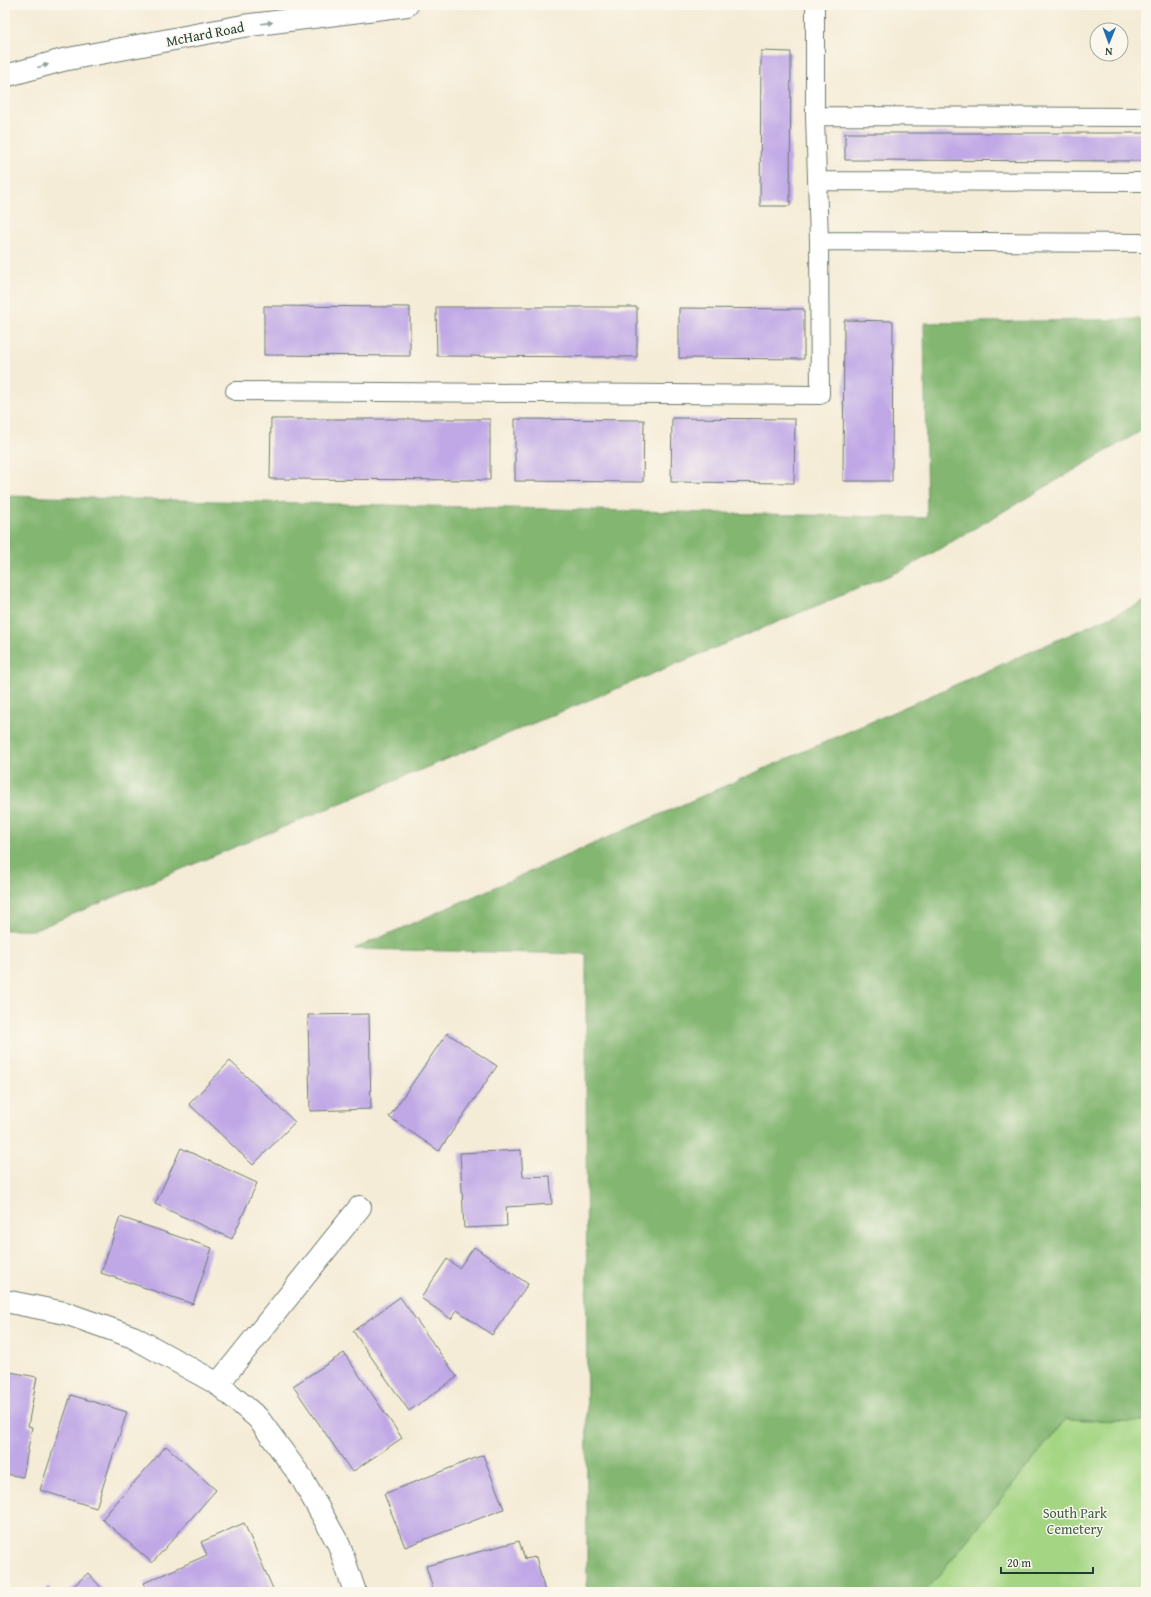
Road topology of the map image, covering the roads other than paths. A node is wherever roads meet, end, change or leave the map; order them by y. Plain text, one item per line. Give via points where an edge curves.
1 (406, 5) edge
2 (815, 5) edge
3 (5, 76) edge
4 (815, 116) junction
5 (1146, 117) edge
6 (817, 181) junction
7 (1146, 182) edge
8 (820, 241) junction
9 (1146, 243) edge
10 (235, 391) dead end
11 (360, 1206) dead end
12 (5, 1301) edge
13 (218, 1384) junction
14 (355, 1592) edge

3 -> 1 street, McHard Road via 63,60 243,26
2 - 4 lane
4 - 5 lane
4 - 6 lane
6 - 7 lane
6 - 8 lane
8 - 9 lane
8 - 10 lane via 820,396
11 - 13 street
12 - 13 street via 65,1313 133,1337
13 - 14 street via 258,1418 301,1477 339,1545

